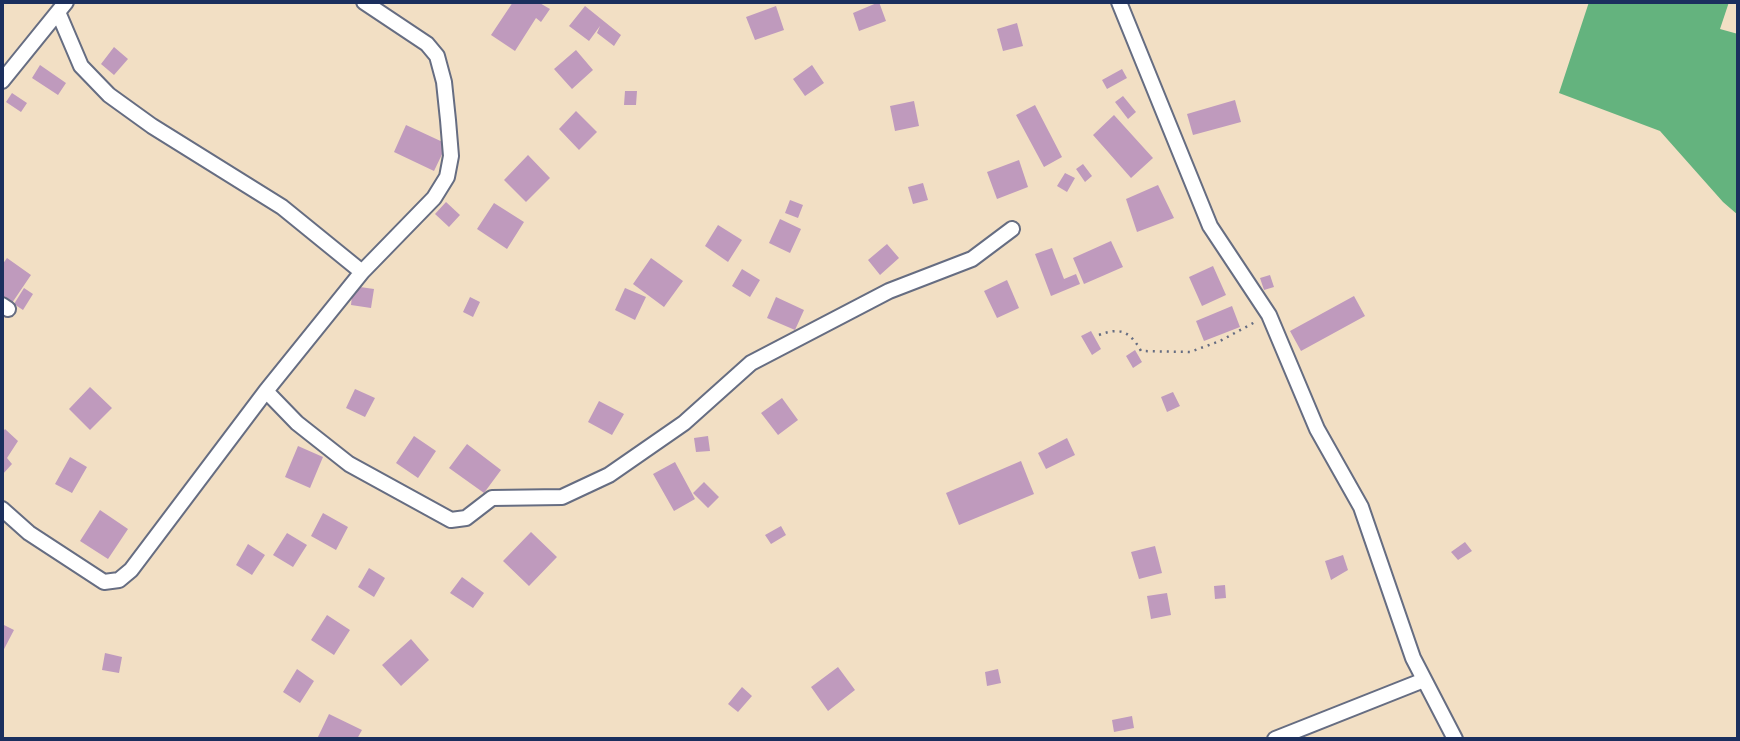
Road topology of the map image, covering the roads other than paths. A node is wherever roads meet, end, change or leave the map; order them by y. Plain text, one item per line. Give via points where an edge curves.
1 (364, 2) edge
2 (1119, 2) edge
3 (62, 7) edge
4 (2, 81) edge
5 (1012, 229) dead end
6 (362, 272) junction
7 (266, 391) junction
8 (2, 509) edge
9 (1424, 680) junction
10 (1275, 739) edge
11 (1455, 739) edge

1 - 6 street via 427,44 437,57 451,156 447,177 434,198
2 - 9 street via 1210,226 1269,315 1317,429 1361,507
3 - 4 street
3 - 6 street via 81,66 109,95 282,207
5 - 7 street via 972,259 889,291 751,363 684,422 609,475 562,497 492,498 466,518 451,520 349,464 297,423
6 - 7 street
7 - 8 street via 119,580 104,582 29,533
9 - 10 street
9 - 11 street

